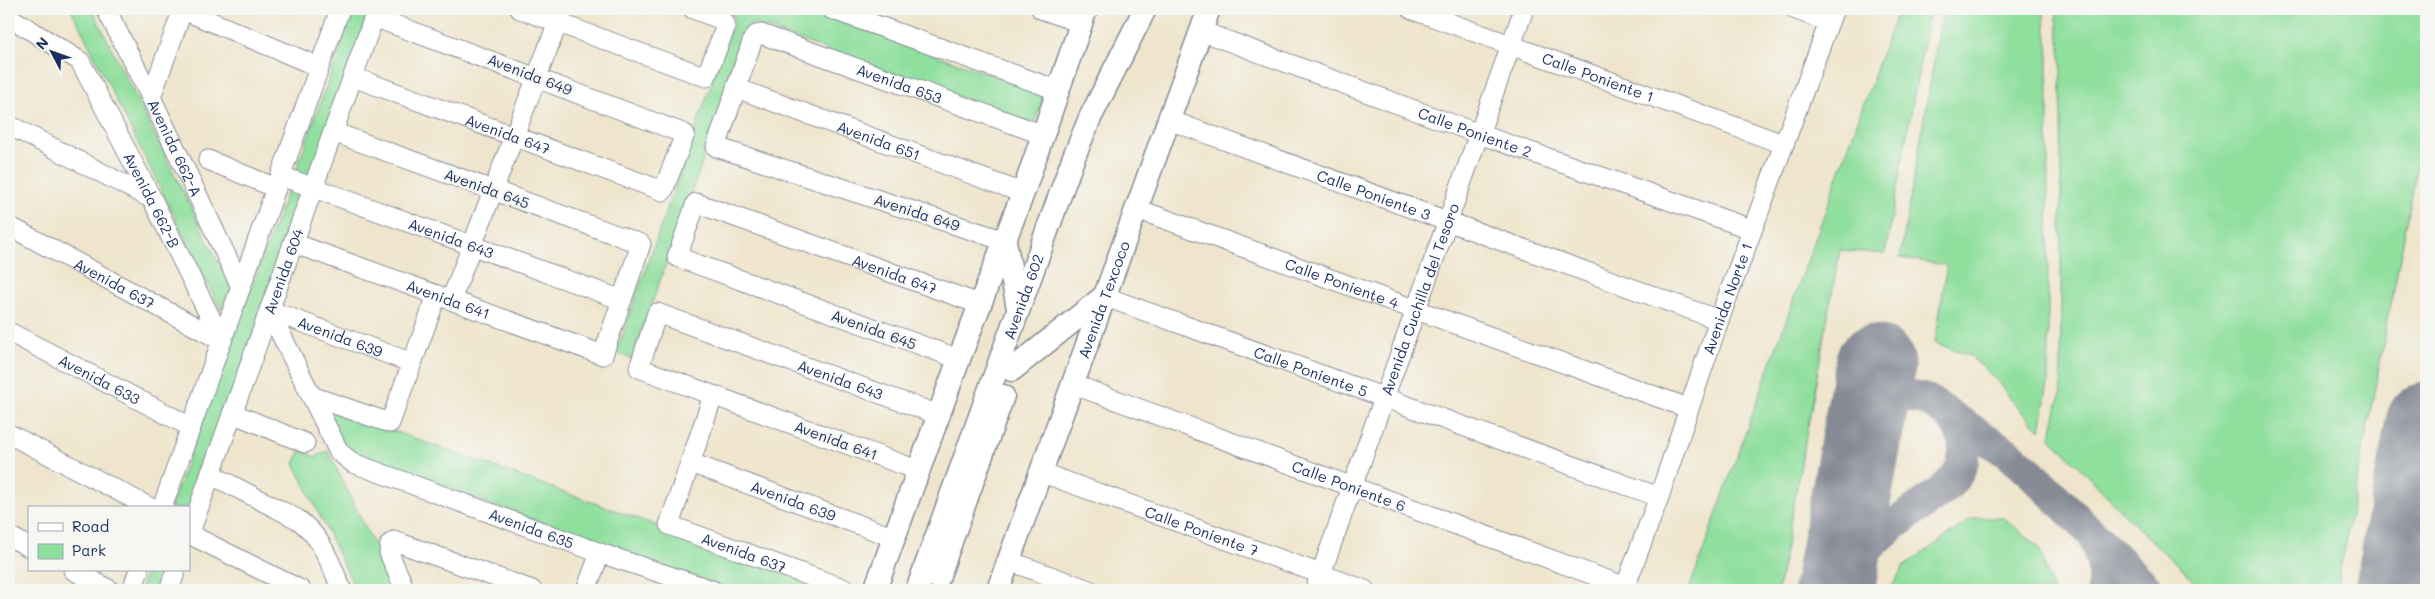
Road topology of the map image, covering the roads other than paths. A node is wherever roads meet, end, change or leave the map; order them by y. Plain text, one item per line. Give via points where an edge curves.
1 (106, 9) edge
2 (182, 9) edge
3 (340, 9) edge
4 (520, 9) edge
5 (693, 9) edge
6 (831, 9) edge
7 (1041, 9) edge
8 (1145, 9) edge
9 (1160, 9) edge
10 (1209, 9) edge
11 (1411, 9) edge
12 (1524, 9) edge
13 (1794, 9) edge
14 (376, 13) edge
15 (1831, 15) edge
16 (560, 16) edge
17 (1084, 16) edge
18 (9, 17) edge
19 (1201, 31) junction
20 (1511, 45) junction
21 (320, 67) junction
22 (537, 76) junction
23 (353, 77) junction
24 (736, 88) junction
25 (1057, 90) junction
26 (151, 97) junction
27 (1169, 120) junction
28 (9, 124) edge
29 (333, 132) junction
30 (1041, 134) junction
31 (1479, 134) junction
32 (514, 135) junction
33 (1784, 144) junction
34 (208, 160) dead end
35 (278, 182) junction
36 (313, 188) junction
37 (493, 190) junction
38 (663, 191) joint
39 (1023, 193) junction
40 (152, 199) junction
41 (696, 203) joint
42 (1137, 209) junction
43 (1447, 220) junction
44 (9, 226) edge
45 (1751, 229) junction
46 (1005, 241) junction
47 (293, 243) junction
48 (472, 245) junction
49 (240, 287) junction
50 (1103, 296) junction
51 (444, 298) junction
52 (622, 300) junction
53 (979, 304) junction
54 (1018, 309) junction
55 (269, 310) junction
56 (1415, 310) junction
57 (1719, 320) junction
58 (9, 332) edge
59 (222, 341) junction
60 (959, 359) junction
61 (412, 363) junction
62 (638, 368) joint
63 (1012, 370) junction
64 (1072, 384) junction
65 (311, 396) junction
66 (714, 396) junction
67 (1384, 398) junction
68 (1688, 408) junction
69 (232, 413) junction
70 (939, 415) junction
71 (191, 427) junction
72 (9, 434) edge
73 (304, 443) dead end
74 (691, 464) junction
75 (920, 471) junction
76 (1040, 472) junction
77 (210, 474) junction
78 (1352, 486) junction
79 (1659, 497) junction
80 (147, 506) edge
81 (163, 506) edge
82 (190, 531) edge
83 (190, 534) edge
84 (895, 538) junction
85 (600, 553) junction
86 (1009, 561) junction
87 (77, 572) edge
88 (138, 572) edge
89 (1318, 582) edge
90 (1625, 588) edge
91 (110, 590) edge
92 (132, 590) edge
93 (301, 590) edge
94 (342, 590) edge
95 (406, 590) edge
96 (532, 590) edge
97 (586, 590) edge
98 (712, 590) edge
99 (848, 590) edge
100 (875, 590) edge
101 (917, 590) edge
102 (933, 590) edge
103 (998, 590) edge
104 (1089, 590) edge
105 (1365, 590) edge

1 - 26 street, Avenida 662-A
2 - 21 street
2 - 26 street
3 - 21 street
4 - 16 street
5 - 16 street via 725,24 706,77
6 - 25 street
7 - 17 street
8 - 54 main road, Avenida 602 via 1090,118
9 - 63 main road, Avenida 602 via 1122,81 1102,128
10 - 19 main road, Avenida Texcoco
11 - 20 street, Calle Poniente 1
12 - 20 street, Avenida Cuchilla del Tesoro
13 - 15 street
14 - 22 street, Avenida 649
14 - 23 street, Avenida 604
15 - 33 street, Avenida Norte 1
16 - 22 street
17 - 25 main road
18 - 40 street, Avenida 662-B via 80,61
19 - 27 main road, Avenida Texcoco
19 - 31 street, Calle Poniente 2
20 - 31 street, Avenida Cuchilla del Tesoro
20 - 33 street, Calle Poniente 1
21 - 35 street
22 - 32 street
22 - 38 street, Avenida 649 via 685,134
23 - 29 street, Avenida 604
23 - 32 street, Avenida 647
24 - 30 street, Avenida 653 via 756,35 761,34
24 - 39 street, Avenida 651
24 - 46 street, Avenida 649 via 716,147
25 - 30 main road
26 - 49 street, Avenida 662-A
27 - 42 main road, Avenida Texcoco
27 - 43 street, Calle Poniente 3
28 - 40 street
29 - 36 street, Avenida 604
29 - 37 street, Avenida 645
30 - 39 main road
31 - 43 street, Avenida Cuchilla del Tesoro
31 - 45 street, Calle Poniente 2
32 - 37 street
32 - 38 street, Avenida 647
33 - 45 street, Avenida Norte 1
34 - 35 street, Avenida 643
35 - 36 street, Avenida 643
35 - 49 street
36 - 47 street, Avenida 604
36 - 48 street, Avenida 643
37 - 48 street
37 - 52 street, Avenida 645 via 642,244
39 - 46 main road
40 - 59 street, Avenida 662-B
41 - 53 street, Avenida 647
41 - 60 street, Avenida 645 via 677,257
42 - 50 main road, Avenida Texcoco
42 - 56 street, Calle Poniente 4
43 - 56 street, Avenida Cuchilla del Tesoro
43 - 57 street, Calle Poniente 3
44 - 59 street, Avenida 637
45 - 57 street, Avenida Norte 1
46 - 53 main road
46 - 54 main road
47 - 51 street, Avenida 641
47 - 55 street, Avenida 604
48 - 51 street
48 - 52 street, Avenida 643
49 - 59 street
50 - 63 main road
50 - 64 main road, Avenida Texcoco
50 - 67 street, Calle Poniente 5
51 - 52 street, Avenida 641 via 602,355
51 - 61 street
53 - 60 main road
54 - 101 main road, Avenida 602
55 - 61 street, Avenida 639
55 - 65 street
55 - 69 street, Avenida 604
56 - 67 street, Avenida Cuchilla del Tesoro
56 - 68 street, Calle Poniente 4
57 - 68 street, Avenida Norte 1
58 - 71 street, Avenida 633
59 - 71 street
60 - 70 main road
61 - 65 street via 392,420 386,424
62 - 66 street, Avenida 641
62 - 70 street, Avenida 643 via 658,312
63 - 102 main road, Avenida 602
64 - 76 main road, Avenida Texcoco
64 - 78 street, Calle Poniente 6
65 - 85 street, Avenida 635 via 339,452 353,463
66 - 74 street
66 - 75 street, Avenida 641
67 - 78 street, Avenida Cuchilla del Tesoro
67 - 79 street, Calle Poniente 5
68 - 79 street, Avenida Norte 1
69 - 73 street
69 - 77 street, Avenida 604
70 - 75 main road
71 - 81 street
72 - 80 street
74 - 84 street, Avenida 639
74 - 99 street, Avenida 637 via 669,525
75 - 84 main road
76 - 86 main road, Avenida Texcoco
76 - 89 street, Calle Poniente 7
77 - 82 street, Avenida 604
77 - 94 street via 310,528 320,540
78 - 89 street, Avenida Cuchilla del Tesoro
78 - 90 street, Calle Poniente 6
79 - 90 street, Avenida Norte 1
83 - 93 street
84 - 100 main road
85 - 97 street
85 - 98 street, Avenida 635
86 - 103 main road, Avenida Texcoco
86 - 104 street
87 - 91 street
88 - 92 street
89 - 105 street, Calle Poniente 7
95 - 96 street via 389,554 390,544 399,542

